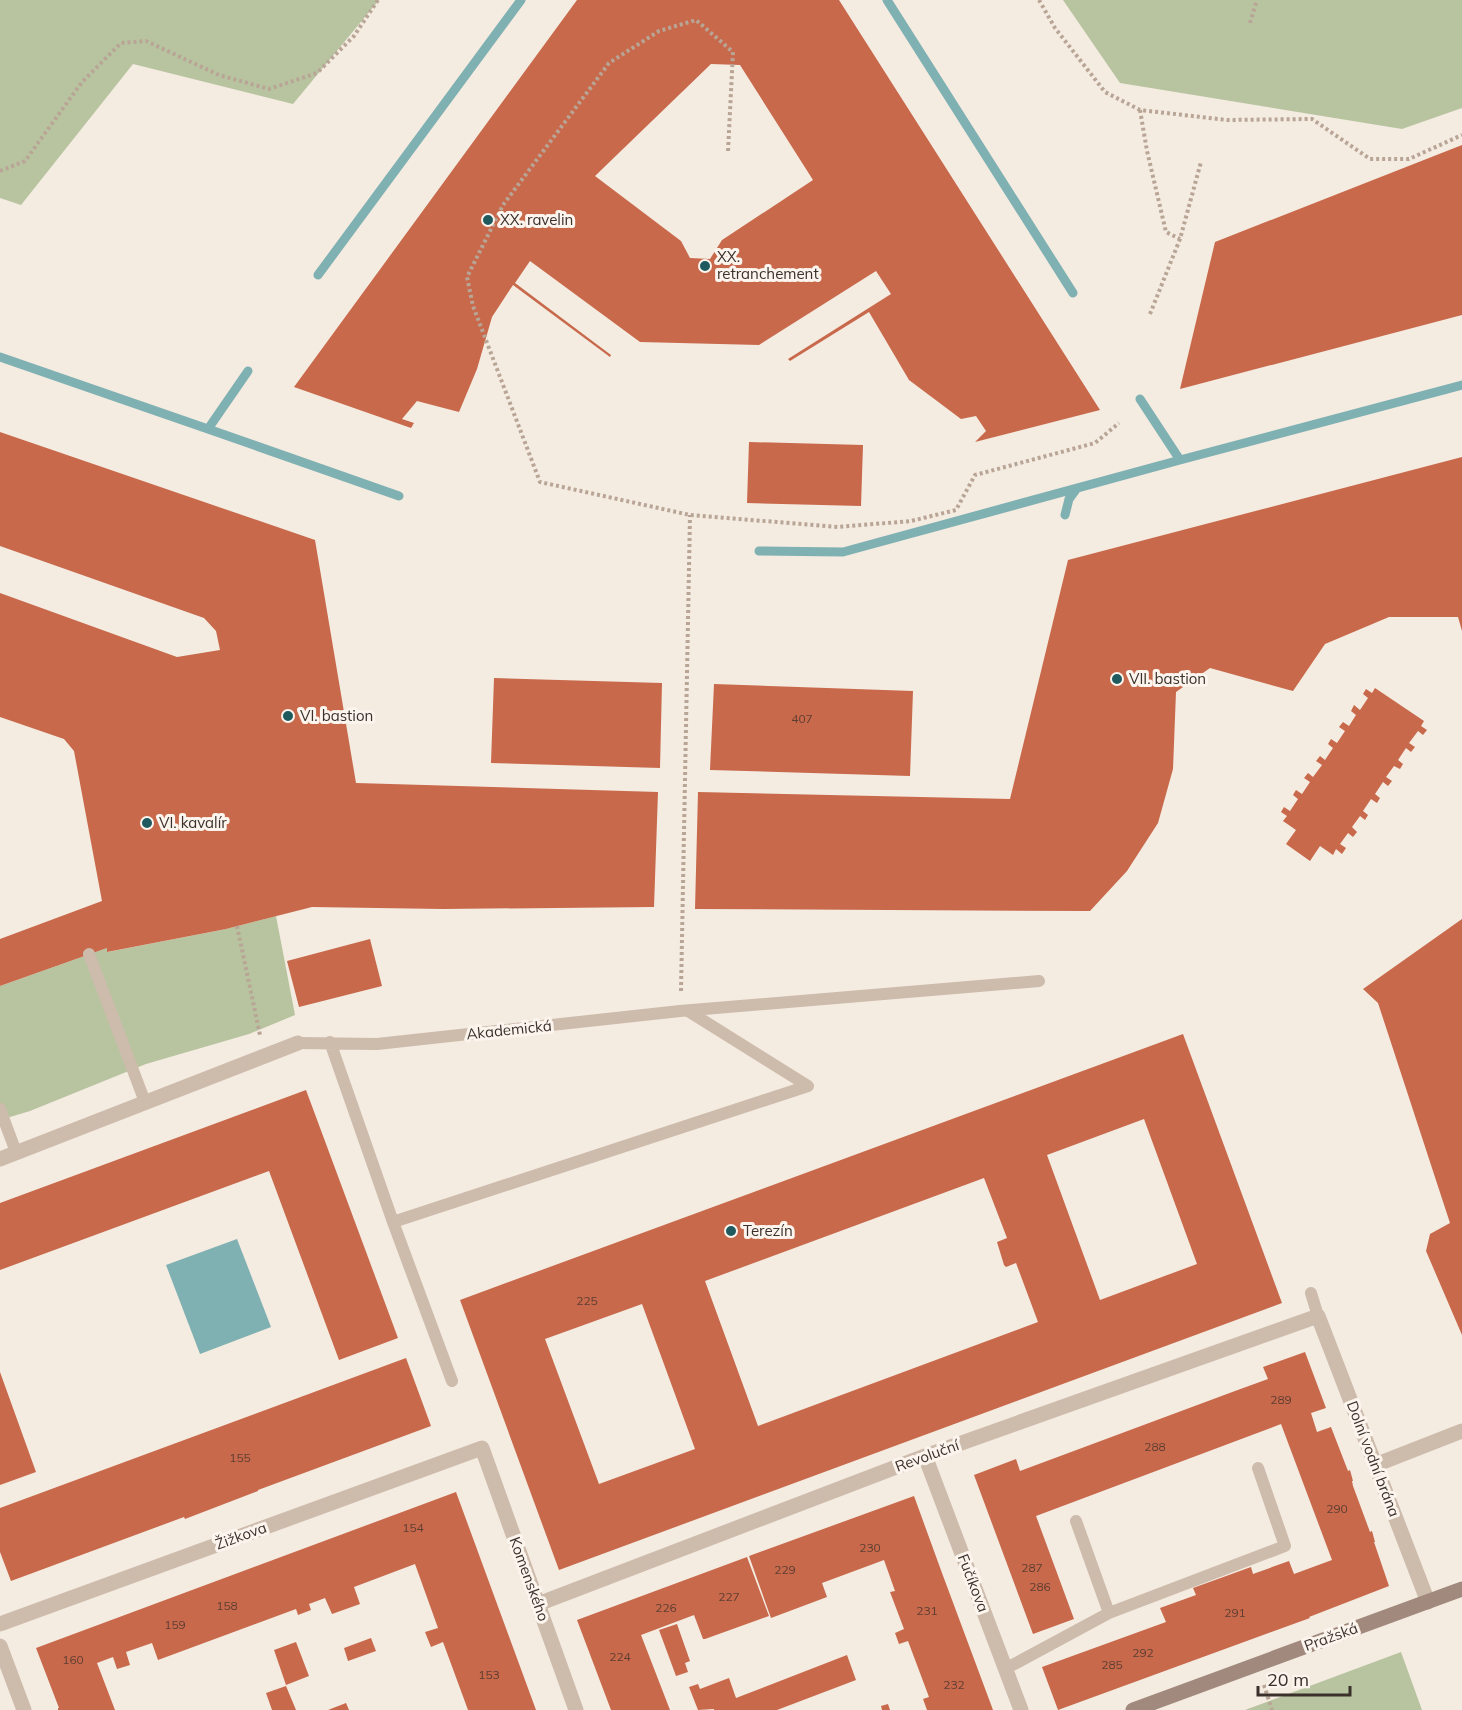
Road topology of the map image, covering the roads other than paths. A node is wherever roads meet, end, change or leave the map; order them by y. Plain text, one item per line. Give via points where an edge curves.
1 (89, 954) dead end
2 (1039, 981) dead end
3 (684, 1011) junction
4 (298, 1042) joint
5 (330, 1042) junction
6 (145, 1102) junction
7 (0, 1109) edge
8 (16, 1152) junction
9 (0, 1159) edge
10 (393, 1222) junction
11 (1311, 1293) dead end
12 (1318, 1316) junction
13 (452, 1381) dead end
14 (1462, 1431) edge
15 (482, 1448) joint
16 (925, 1456) junction
17 (1375, 1465) junction
18 (1258, 1468) dead end
19 (1076, 1521) dead end
20 (1462, 1589) edge
21 (1428, 1602) junction
22 (538, 1604) junction
23 (1109, 1613) junction
24 (0, 1624) edge
25 (0, 1646) edge
26 (1005, 1669) junction
27 (24, 1710) edge
28 (576, 1710) edge
29 (1021, 1710) edge
30 (1133, 1710) edge

1 - 6 lane
2 - 3 lane, Akademická
3 - 5 lane, Akademická via 377,1044
3 - 10 lane via 808,1086
4 - 5 lane, Akademická
4 - 6 street, Akademická
5 - 10 lane
6 - 8 street, Akademická
7 - 8 lane
8 - 9 street, Akademická
10 - 13 lane
11 - 12 lane
12 - 16 street, Revoluční
12 - 17 street, Dolní vodní brána
14 - 17 street
15 - 22 street, Komenského
15 - 24 street, Žižkova
16 - 22 street, Revoluční
16 - 26 street, Fučíkova
17 - 21 street, Dolní vodní brána
18 - 23 lane via 1285,1546
19 - 23 lane
20 - 21 main road, Pražská
21 - 30 main road, Pražská
22 - 28 street, Komenského
23 - 26 lane
25 - 27 street
26 - 29 street, Fučíkova

